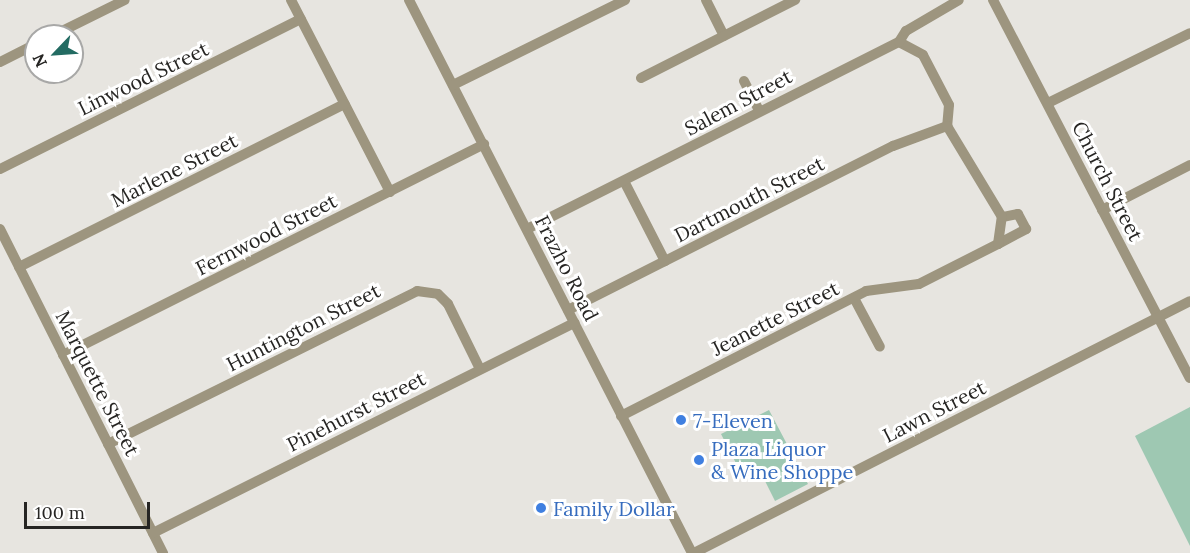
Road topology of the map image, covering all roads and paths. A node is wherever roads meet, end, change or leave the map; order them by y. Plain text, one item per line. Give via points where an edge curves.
1 (124, 0) edge
2 (291, 0) edge
3 (409, 0) edge
4 (625, 0) edge
5 (706, 0) edge
6 (795, 0) edge
7 (959, 0) edge
8 (993, 0) edge
9 (301, 19) junction
10 (76, 24) edge
11 (1190, 33) edge
12 (724, 36) junction
13 (899, 42) junction
14 (24, 50) edge
15 (0, 62) edge
16 (641, 78) dead end
17 (744, 81) dead end
18 (453, 85) junction
19 (345, 104) junction
20 (1048, 104) junction
21 (759, 111) junction
22 (947, 126) junction
23 (483, 144) junction
24 (1190, 165) edge
25 (0, 170) edge
26 (624, 181) junction
27 (390, 192) junction
28 (1102, 210) junction
29 (1002, 218) junction
30 (0, 229) edge
31 (527, 229) junction
32 (1000, 240) junction
33 (665, 261) junction
34 (19, 267) junction
35 (854, 298) junction
36 (1190, 301) edge
37 (568, 310) junction
38 (1158, 316) junction
39 (575, 323) junction
40 (880, 347) dead end
41 (63, 355) junction
42 (480, 369) junction
43 (1190, 378) edge
44 (621, 416) junction
45 (108, 444) junction
46 (153, 533) junction
47 (163, 553) edge
48 (693, 553) edge

1 - 10 street
2 - 9 street
3 - 18 street, Frazho Road
4 - 18 street
5 - 12 street
6 - 12 street
7 - 13 street, Salem Street via 906,31
8 - 20 street, Church Street
9 - 19 street
9 - 25 street, Linwood Street
11 - 20 street
12 - 16 street
13 - 21 street, Salem Street
13 - 22 street via 923,55 949,105
14 - 15 street
17 - 21 street
18 - 23 street, Frazho Road
19 - 27 street
19 - 34 street, Marlene Street
20 - 28 street, Church Street
21 - 26 street, Salem Street
22 - 29 street
22 - 33 street, Dartmouth Street via 893,146
23 - 27 street, Fernwood Street
23 - 31 street, Frazho Road
24 - 28 street
26 - 31 street, Salem Street
26 - 33 street
27 - 41 street, Fernwood Street
28 - 38 street, Church Street
29 - 32 street
29 - 32 street, Jeanette Street via 1018,214 1026,229
30 - 34 street, Marquette Street
31 - 37 street, Frazho Road
32 - 35 street, Jeanette Street via 919,284 879,288
33 - 37 street, Dartmouth Street
34 - 41 street, Marquette Street
35 - 40 street
35 - 44 street, Jeanette Street
36 - 38 street, Lawn Street
37 - 39 street, Frazho Road
38 - 43 street, Church Street
38 - 48 street, Lawn Street
39 - 42 street, Pinehurst Street
39 - 44 street, Frazho Road
41 - 45 street, Marquette Street
42 - 45 street, Huntington Street via 448,304 438,294 417,291
42 - 46 street, Pinehurst Street
44 - 48 street, Frazho Road
45 - 46 street, Marquette Street
46 - 47 street, Marquette Street

